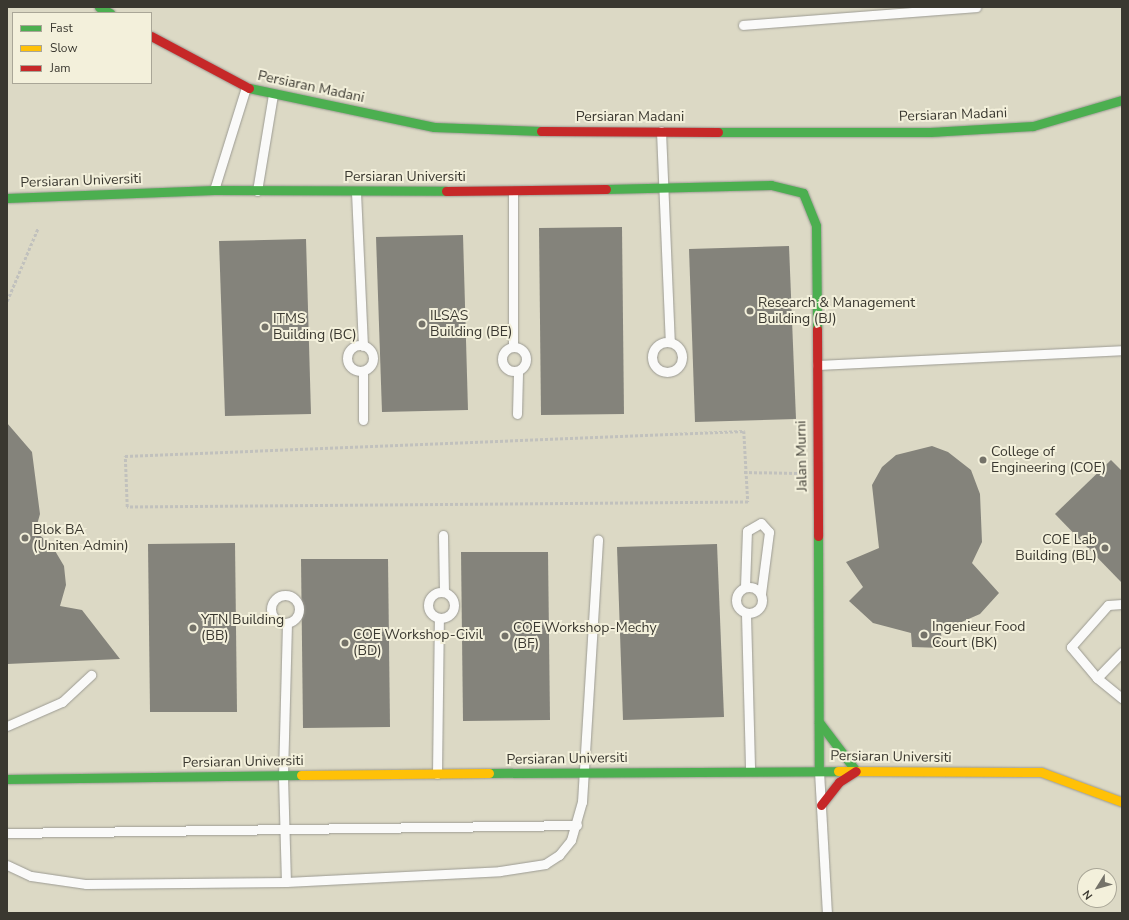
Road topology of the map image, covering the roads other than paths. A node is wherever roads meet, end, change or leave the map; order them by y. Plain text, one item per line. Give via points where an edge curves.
1 (99, 7) edge
2 (976, 7) edge
3 (880, 11) edge
4 (108, 12) edge
5 (743, 25) dead end
6 (152, 37) edge
7 (246, 87) junction
8 (273, 94) junction
9 (1122, 100) edge
10 (662, 131) junction
11 (664, 188) junction
12 (214, 190) junction
13 (257, 191) junction
14 (513, 191) junction
15 (356, 192) junction
16 (803, 193) joint
17 (7, 198) edge
18 (670, 342) dead end
19 (364, 346) junction
20 (513, 347) junction
21 (1122, 350) edge
22 (815, 365) junction
23 (363, 371) junction
24 (518, 372) junction
25 (517, 414) dead end
26 (363, 420) dead end
27 (443, 535) dead end
28 (598, 539) dead end
29 (745, 587) junction
30 (444, 592) junction
31 (761, 594) junction
32 (1122, 604) edge
33 (746, 614) junction
34 (439, 618) junction
35 (286, 623) dead end
36 (1122, 652) edge
37 (91, 675) dead end
38 (1097, 678) junction
39 (1122, 698) edge
40 (819, 722) junction
41 (7, 726) edge
42 (750, 770) junction
43 (819, 770) junction
44 (856, 771) junction
45 (585, 773) junction
46 (437, 774) junction
47 (283, 776) junction
48 (7, 779) edge
49 (1122, 802) edge
50 (822, 805) junction
51 (577, 825) junction
52 (285, 831) junction
53 (7, 833) edge
54 (7, 865) edge
55 (286, 882) junction
56 (828, 913) edge

1 - 4 street
2 - 3 lane
3 - 5 lane
6 - 7 street, Persiaran Madani
7 - 8 street, Persiaran Madani
7 - 12 lane
8 - 10 street, Persiaran Madani via 434,126 488,132
8 - 13 lane
9 - 10 street, Persiaran Madani via 1033,126 930,132
10 - 11 lane
11 - 14 street, Persiaran Universiti
11 - 16 street, Persiaran Universiti via 771,185
11 - 18 lane
12 - 13 street, Persiaran Universiti
12 - 17 street, Persiaran Universiti
13 - 15 street, Persiaran Universiti
14 - 15 street, Persiaran Universiti
14 - 20 lane
15 - 19 lane
16 - 22 street, Jalan Murni via 816,226
19 - 23 lane via 373,359
19 - 23 lane via 353,348 347,358 352,368
20 - 24 lane via 519,348 527,357 523,369
20 - 24 lane via 504,352 502,361 508,370
21 - 22 lane
22 - 40 street, Jalan Murni
23 - 26 lane
24 - 25 lane
27 - 30 lane
28 - 45 lane
29 - 31 lane
29 - 31 lane via 747,531 761,523 769,532
29 - 33 lane via 735,601
30 - 34 lane via 430,600 430,611
30 - 34 lane via 453,599 453,610
31 - 33 lane via 761,606
32 - 38 lane via 1108,605 1071,647
33 - 42 lane
34 - 46 lane
35 - 47 lane
36 - 38 lane
37 - 41 lane via 62,702
38 - 39 lane
40 - 43 street, Jalan Murni
40 - 44 street
42 - 43 street, Persiaran Universiti
42 - 45 street, Persiaran Universiti
43 - 44 street, Persiaran Universiti
43 - 50 lane
44 - 49 street, Persiaran Universiti via 1042,772
44 - 50 street via 839,782
45 - 46 street, Persiaran Universiti
45 - 51 lane
46 - 47 street, Persiaran Universiti
47 - 48 street, Persiaran Universiti
47 - 52 lane
50 - 56 lane
51 - 52 lane
51 - 55 lane via 559,855 546,864 528,868
52 - 53 lane
52 - 55 lane
54 - 55 lane via 32,876 86,884

